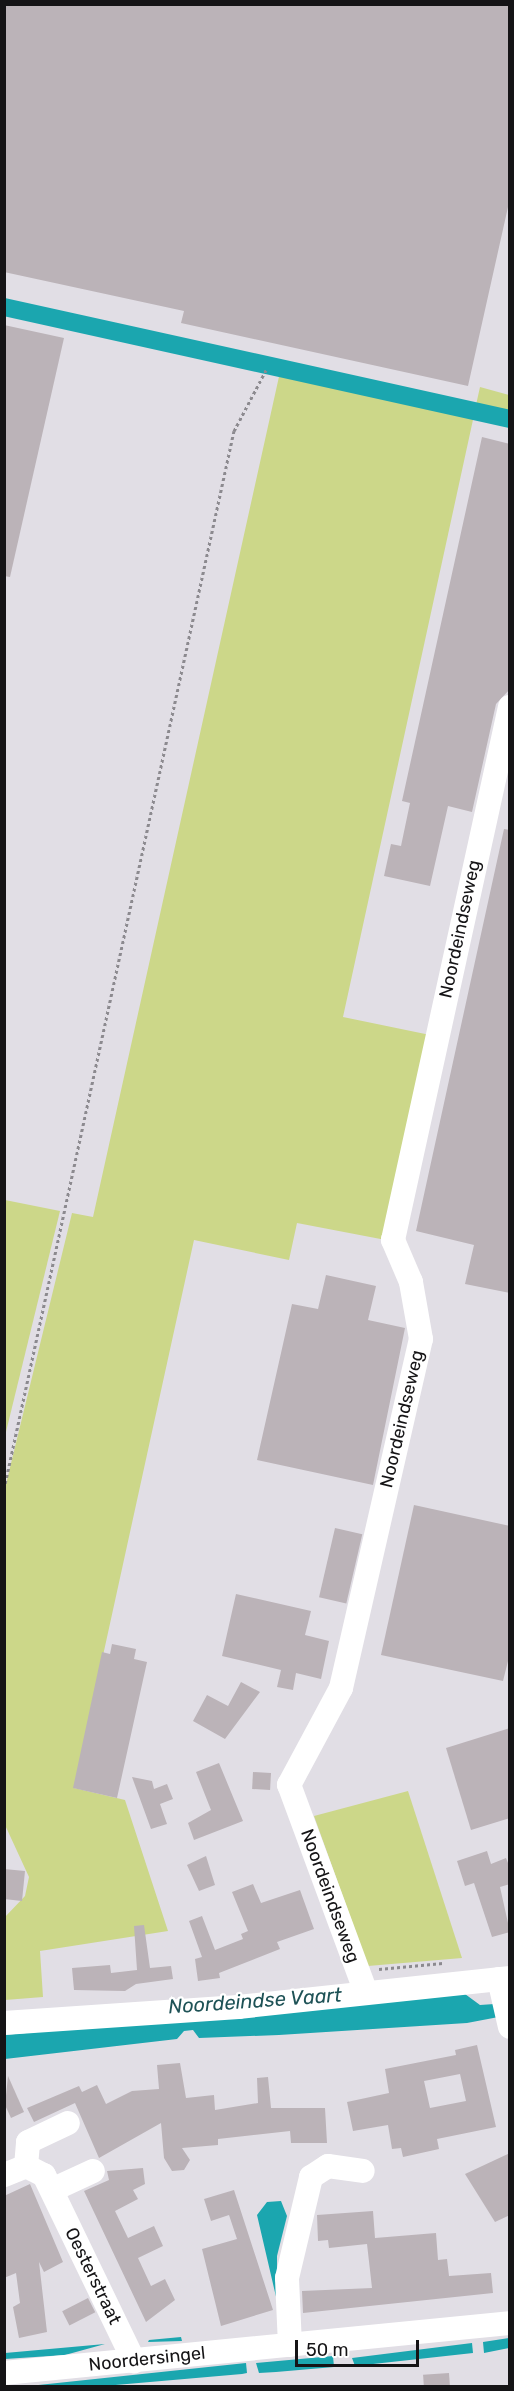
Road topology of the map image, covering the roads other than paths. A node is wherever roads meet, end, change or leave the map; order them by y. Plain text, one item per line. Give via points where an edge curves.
1 (510, 707) edge
2 (504, 1978) edge
3 (362, 1982) junction
4 (506, 2015) edge
5 (4, 2024) edge
6 (69, 2123) dead end
7 (15, 2171) edge
8 (93, 2171) dead end
9 (363, 2171) dead end
10 (52, 2190) junction
11 (510, 2323) edge
12 (290, 2345) junction
13 (134, 2361) junction
14 (4, 2373) edge

1 - 3 street, Noordeindseweg via 393,1240 411,1282 421,1339 341,1688 289,1785
2 - 3 street
2 - 4 street
3 - 5 street via 238,2007
6 - 7 street, Oesterstraat via 28,2142
7 - 10 street, Oesterstraat via 40,2170
8 - 10 street
9 - 12 street via 328,2166 311,2176 287,2278
10 - 13 street, Oesterstraat
11 - 12 street, Noordersingel
12 - 13 street, Noordersingel
13 - 14 street, Noordersingel

